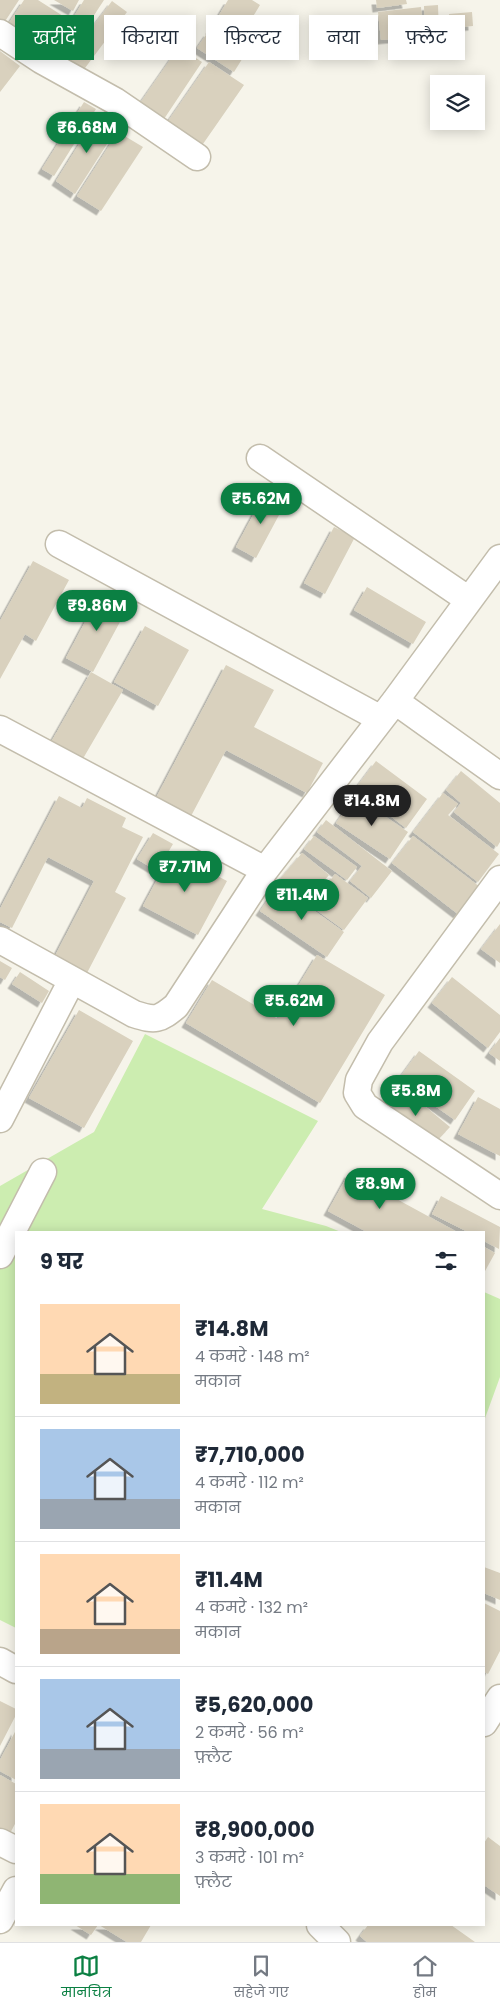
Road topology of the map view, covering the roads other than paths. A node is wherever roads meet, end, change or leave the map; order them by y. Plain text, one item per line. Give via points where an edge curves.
1 (0, 33) edge
2 (197, 157) dead end
3 (260, 458) dead end
4 (59, 544) dead end
5 (500, 558) edge
6 (469, 600) junction
7 (388, 710) junction
8 (0, 729) edge
9 (500, 776) edge
10 (265, 870) junction
11 (500, 879) edge
12 (0, 940) edge
13 (72, 980) junction
14 (0, 1119) edge
15 (43, 1172) dead end
16 (500, 1196) edge
17 (0, 1255) edge
18 (0, 1661) edge
19 (15, 1669) edge
20 (485, 1689) edge
21 (500, 1697) edge
22 (485, 1721) edge
23 (0, 1842) edge
24 (15, 1850) edge
25 (15, 1892) edge
26 (0, 1920) edge
27 (321, 1926) edge
28 (350, 1926) edge
29 (339, 1942) edge

1 - 2 street via 114,101
3 - 6 street
4 - 7 street
5 - 6 street
6 - 7 street
7 - 9 street
7 - 10 street
8 - 10 street
10 - 13 street via 176,1006 162,1018 150,1020 134,1014
11 - 16 street via 380,1042 359,1080 358,1093 365,1106
12 - 13 street
13 - 14 street
15 - 17 street
18 - 19 street
20 - 21 street
21 - 22 street
23 - 24 street
25 - 26 street
27 - 29 street
28 - 29 street

